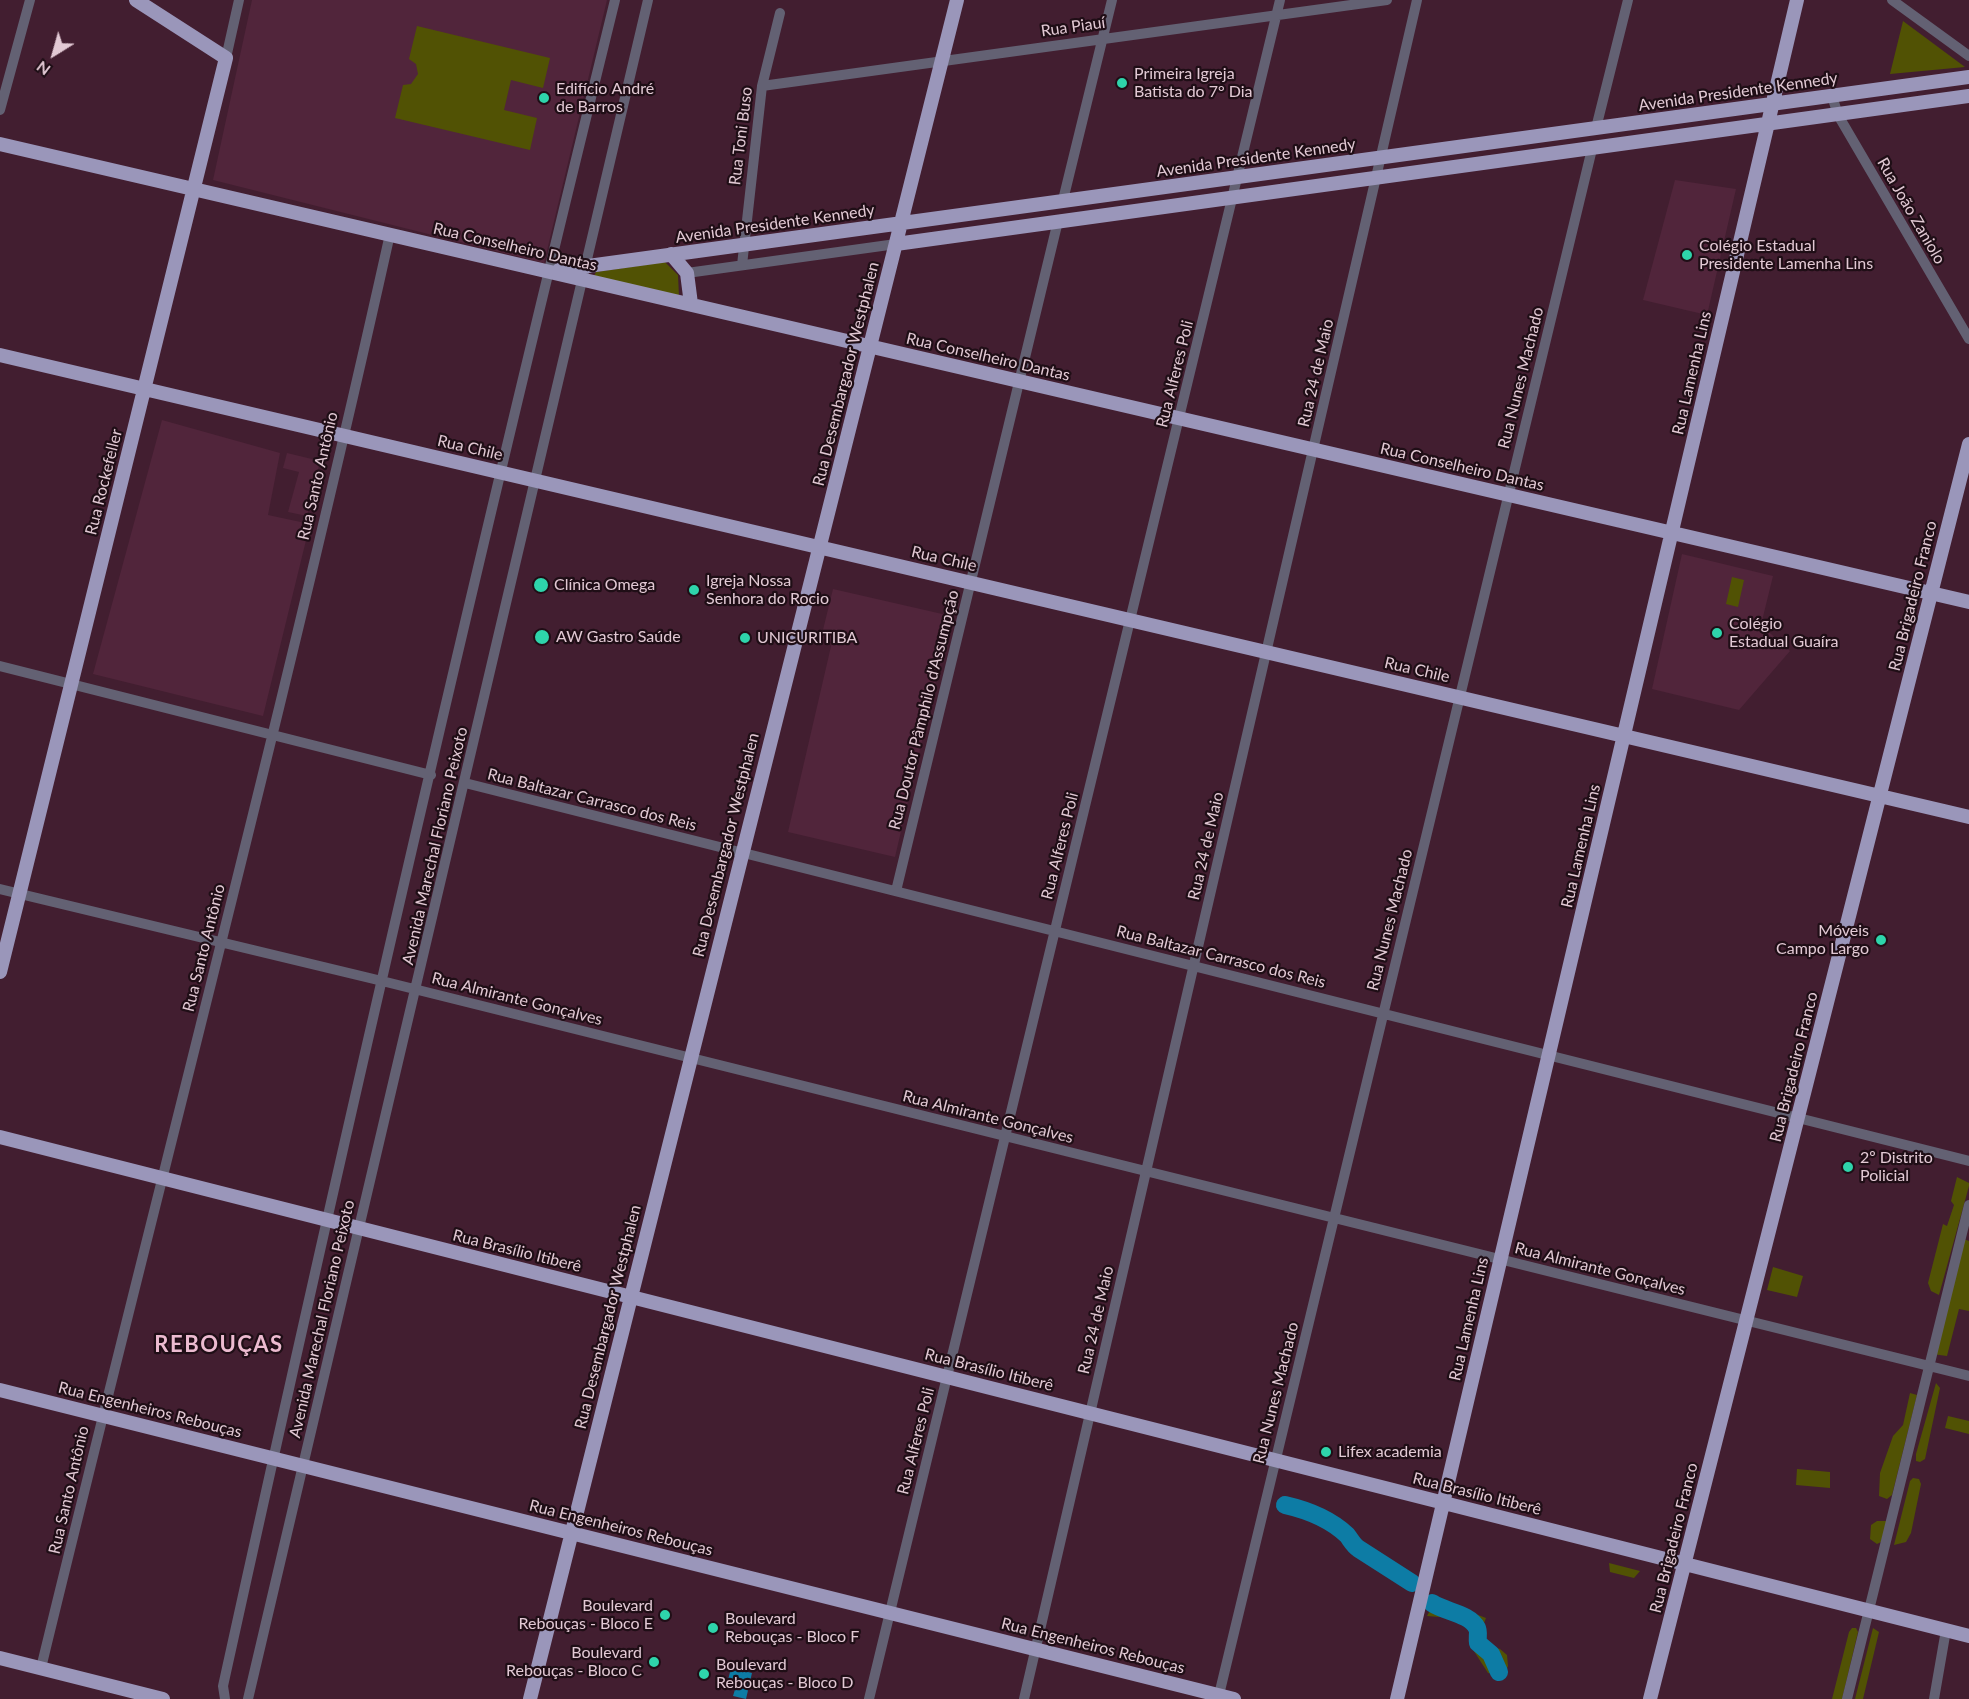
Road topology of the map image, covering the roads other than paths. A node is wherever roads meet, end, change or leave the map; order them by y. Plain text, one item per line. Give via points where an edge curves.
1 (30, 0) edge
2 (136, 0) edge
3 (239, 0) edge
4 (615, 0) edge
5 (648, 0) edge
6 (957, 0) edge
7 (1112, 0) edge
8 (1280, 0) edge
9 (1387, 0) edge
10 (1417, 0) edge
11 (1628, 0) edge
12 (1797, 0) edge
13 (1892, 0) edge
14 (780, 13) dead end
15 (1276, 15) junction
16 (1103, 38) junction
17 (1969, 56) edge
18 (226, 58) junction
19 (941, 61) junction
20 (1969, 77) edge
21 (762, 86) junction
22 (1832, 96) junction
23 (1969, 96) edge
24 (1772, 104) junction
25 (0, 110) edge
26 (1838, 115) junction
27 (1768, 124) junction
28 (1596, 129) junction
29 (0, 144) edge
30 (1453, 148) junction
31 (1592, 148) junction
32 (1380, 158) junction
33 (1445, 169) junction
34 (1238, 177) junction
35 (1376, 178) junction
36 (1158, 188) junction
37 (194, 189) junction
38 (1233, 198) junction
39 (1064, 200) junction
40 (1159, 208) junction
41 (1005, 209) junction
42 (1059, 221) junction
43 (901, 223) junction
44 (1008, 228) junction
45 (390, 234) junction
46 (743, 244) junction
47 (896, 244) junction
48 (671, 254) junction
49 (742, 265) junction
50 (548, 271) junction
51 (585, 273) junction
52 (687, 273) junction
53 (691, 304) junction
54 (1969, 339) edge
55 (870, 346) junction
56 (0, 355) edge
57 (1020, 381) junction
58 (144, 389) junction
59 (1179, 418) junction
60 (344, 436) junction
61 (1969, 444) edge
62 (1313, 449) junction
63 (500, 472) junction
64 (536, 481) junction
65 (1508, 495) junction
66 (1671, 533) junction
67 (818, 547) junction
68 (971, 583) junction
69 (1931, 593) junction
70 (1969, 602) edge
71 (1130, 620) junction
72 (1266, 652) junction
73 (0, 666) edge
74 (71, 684) junction
75 (1460, 697) junction
76 (272, 735) junction
77 (1624, 736) junction
78 (431, 774) junction
79 (465, 783) junction
80 (1880, 796) junction
81 (1969, 817) edge
82 (742, 853) junction
83 (0, 889) edge
84 (896, 891) junction
85 (19, 894) junction
86 (1055, 931) junction
87 (221, 942) junction
88 (1194, 966) junction
89 (0, 972) edge
90 (382, 981) junction
91 (417, 990) junction
92 (1383, 1014) junction
93 (1548, 1055) junction
94 (690, 1058) junction
95 (1798, 1118) junction
96 (0, 1137) edge
97 (1005, 1137) junction
98 (1969, 1161) edge
99 (1146, 1172) junction
100 (164, 1179) junction
101 (1969, 1204) edge
102 (1334, 1219) junction
103 (329, 1221) junction
104 (359, 1228) junction
105 (1500, 1260) junction
106 (630, 1297) junction
107 (1746, 1321) junction
108 (1929, 1366) junction
109 (1969, 1376) edge
110 (947, 1377) junction
111 (0, 1390) edge
112 (1090, 1413) junction
113 (102, 1415) junction
114 (273, 1458) junction
115 (1275, 1460) junction
116 (303, 1466) junction
117 (1443, 1503) junction
118 (571, 1533) junction
119 (1685, 1564) junction
120 (1869, 1610) junction
121 (890, 1613) junction
122 (1946, 1630) junction
123 (1969, 1636) edge
124 (1035, 1649) junction
125 (0, 1658) edge
126 (41, 1668) junction
127 (1218, 1697) edge
128 (164, 1699) edge
129 (225, 1699) edge
130 (248, 1699) edge
131 (530, 1699) edge
132 (869, 1699) edge
133 (1024, 1699) edge
134 (1234, 1699) edge
135 (1397, 1699) edge
136 (1650, 1699) edge
137 (1847, 1699) edge
138 (1934, 1699) edge

1 - 25 street
2 - 18 main road
3 - 18 street, Rua Rockefeller
4 - 50 street, Avenida Marechal Floriano Peixoto
5 - 51 street, Avenida Marechal Floriano Peixoto
6 - 19 main road, Rua Desembargador Westphalen
7 - 16 street
8 - 15 street, Rua Alferes Poli
9 - 15 street, Rua Piauí
10 - 32 street, Rua 24 de Maio
11 - 28 street
12 - 24 main road, Rua Lamenha Lins
13 - 17 street
14 - 21 street, Rua Toni Buso
15 - 16 street, Rua Piauí
15 - 34 street, Rua Alferes Poli
16 - 19 street, Rua Piauí
16 - 39 street
18 - 37 main road, Rua Rockefeller
19 - 21 street, Rua Piauí
19 - 43 main road, Rua Desembargador Westphalen
20 - 22 main road, Avenida Presidente Kennedy
21 - 46 street, Rua Toni Buso
22 - 24 main road, Avenida Presidente Kennedy
22 - 26 street, Rua João Zaniolo
23 - 26 main road
24 - 27 main road, Rua Lamenha Lins
24 - 28 main road, Avenida Presidente Kennedy
26 - 27 main road
26 - 54 street, Rua João Zaniolo
27 - 31 main road
27 - 66 main road, Rua Lamenha Lins
28 - 30 main road, Avenida Presidente Kennedy
29 - 37 main road, Rua Conselheiro Dantas
30 - 32 main road, Avenida Presidente Kennedy
30 - 33 main road
31 - 33 main road
31 - 65 street, Rua Nunes Machado
32 - 34 main road, Avenida Presidente Kennedy
32 - 35 street, Rua 24 de Maio
33 - 35 main road
34 - 36 main road, Avenida Presidente Kennedy
34 - 38 street, Rua Alferes Poli
35 - 38 main road
35 - 62 street, Rua 24 de Maio
36 - 39 main road, Avenida Presidente Kennedy
36 - 40 main road
37 - 45 main road, Rua Conselheiro Dantas
37 - 58 main road, Rua Rockefeller
38 - 40 main road
38 - 59 street, Rua Alferes Poli
39 - 41 main road, Avenida Presidente Kennedy
40 - 42 main road
41 - 43 main road, Avenida Presidente Kennedy
41 - 44 main road
42 - 44 main road
42 - 57 street, Rua Doutor Pâmphilo d'Assumpção
43 - 46 main road, Avenida Presidente Kennedy
43 - 47 main road, Rua Desembargador Westphalen
44 - 47 main road
45 - 50 main road, Rua Conselheiro Dantas
45 - 60 street, Rua Santo Antônio
46 - 48 main road, Avenida Presidente Kennedy
46 - 49 street, Rua Toni Buso
47 - 49 street
47 - 55 main road, Rua Desembargador Westphalen
48 - 51 main road, Avenida Presidente Kennedy
48 - 52 main road
49 - 52 street
50 - 51 main road, Rua Conselheiro Dantas
50 - 63 street, Avenida Marechal Floriano Peixoto
51 - 53 main road, Rua Conselheiro Dantas
51 - 64 street, Avenida Marechal Floriano Peixoto
52 - 53 main road
53 - 55 main road, Rua Conselheiro Dantas
55 - 57 main road, Rua Conselheiro Dantas
55 - 67 main road, Rua Desembargador Westphalen
56 - 58 main road, Rua Chile
57 - 59 main road, Rua Conselheiro Dantas
57 - 68 street, Rua Doutor Pâmphilo d'Assumpção
58 - 60 main road, Rua Chile
58 - 74 main road, Rua Rockefeller
59 - 62 main road, Rua Conselheiro Dantas
59 - 71 street, Rua Alferes Poli
60 - 63 main road, Rua Chile
60 - 76 street, Rua Santo Antônio
61 - 69 main road, Rua Brigadeiro Franco
62 - 65 main road, Rua Conselheiro Dantas
62 - 72 street, Rua 24 de Maio
63 - 64 main road, Rua Chile
63 - 78 street, Avenida Marechal Floriano Peixoto
64 - 67 main road, Rua Chile
64 - 79 street, Avenida Marechal Floriano Peixoto
65 - 66 main road, Rua Conselheiro Dantas
65 - 75 street, Rua Nunes Machado
66 - 69 main road, Rua Conselheiro Dantas
66 - 77 main road, Rua Lamenha Lins
67 - 68 main road, Rua Chile
67 - 82 main road, Rua Desembargador Westphalen
68 - 71 main road, Rua Chile
68 - 84 street, Rua Doutor Pâmphilo d'Assumpção
69 - 70 main road, Rua Conselheiro Dantas
69 - 80 main road, Rua Brigadeiro Franco
71 - 72 main road, Rua Chile
71 - 86 street, Rua Alferes Poli
72 - 75 main road, Rua Chile
72 - 88 street, Rua 24 de Maio
73 - 74 street
74 - 76 street
74 - 85 main road, Rua Rockefeller
75 - 77 main road, Rua Chile
75 - 92 street, Rua Nunes Machado
76 - 78 street
76 - 87 street, Rua Santo Antônio
77 - 80 main road, Rua Chile
77 - 93 main road, Rua Lamenha Lins
78 - 90 street, Avenida Marechal Floriano Peixoto
79 - 82 street, Rua Baltazar Carrasco dos Reis
79 - 91 street, Avenida Marechal Floriano Peixoto
80 - 81 main road, Rua Chile
80 - 95 main road, Rua Brigadeiro Franco
82 - 84 street, Rua Baltazar Carrasco dos Reis
82 - 94 main road, Rua Desembargador Westphalen
83 - 85 street, Rua Almirante Gonçalves
84 - 86 street, Rua Baltazar Carrasco dos Reis
85 - 87 street, Rua Almirante Gonçalves
85 - 89 main road, Rua Rockefeller
86 - 88 street, Rua Baltazar Carrasco dos Reis
86 - 97 street, Rua Alferes Poli
87 - 90 street, Rua Almirante Gonçalves
87 - 100 street, Rua Santo Antônio
88 - 92 street, Rua Baltazar Carrasco dos Reis
88 - 99 street, Rua 24 de Maio
90 - 91 street, Rua Almirante Gonçalves
90 - 103 street, Avenida Marechal Floriano Peixoto
91 - 94 street, Rua Almirante Gonçalves
91 - 104 street, Avenida Marechal Floriano Peixoto
92 - 93 street, Rua Baltazar Carrasco dos Reis
92 - 102 street, Rua Nunes Machado
93 - 95 street, Rua Baltazar Carrasco dos Reis
93 - 105 main road, Rua Lamenha Lins
94 - 97 street, Rua Almirante Gonçalves
94 - 106 main road, Rua Desembargador Westphalen
95 - 98 street, Rua Baltazar Carrasco dos Reis
95 - 107 main road, Rua Brigadeiro Franco
96 - 100 main road, Rua Brasílio Itiberê
97 - 99 street, Rua Almirante Gonçalves
97 - 110 street, Rua Alferes Poli
99 - 102 street, Rua Almirante Gonçalves
99 - 112 street, Rua 24 de Maio
100 - 103 main road, Rua Brasílio Itiberê
100 - 113 street, Rua Santo Antônio
101 - 108 street
102 - 105 street, Rua Almirante Gonçalves
102 - 115 street, Rua Nunes Machado
103 - 104 main road, Rua Brasílio Itiberê
103 - 114 street, Avenida Marechal Floriano Peixoto
104 - 106 main road, Rua Brasílio Itiberê
104 - 116 street, Avenida Marechal Floriano Peixoto
105 - 107 street, Rua Almirante Gonçalves
105 - 117 main road, Rua Lamenha Lins
106 - 110 main road, Rua Brasílio Itiberê
106 - 118 main road, Rua Desembargador Westphalen
107 - 108 street, Rua Almirante Gonçalves
107 - 119 main road, Rua Brigadeiro Franco
108 - 109 street, Rua Almirante Gonçalves
108 - 120 street
110 - 112 main road, Rua Brasílio Itiberê
110 - 121 street, Rua Alferes Poli
111 - 113 main road, Rua Engenheiros Rebouças
112 - 115 main road, Rua Brasílio Itiberê
112 - 124 street, Rua 24 de Maio
113 - 114 main road, Rua Engenheiros Rebouças
113 - 126 street, Rua Santo Antônio
114 - 116 main road, Rua Engenheiros Rebouças
114 - 129 street, Avenida Marechal Floriano Peixoto via 223,1686
115 - 117 main road, Rua Brasílio Itiberê
115 - 127 street, Rua Nunes Machado
116 - 118 main road, Rua Engenheiros Rebouças
116 - 130 street, Avenida Marechal Floriano Peixoto
117 - 119 main road, Rua Brasílio Itiberê
117 - 135 main road, Rua Lamenha Lins
118 - 121 main road, Rua Engenheiros Rebouças
118 - 131 main road, Rua Desembargador Westphalen
119 - 120 main road, Rua Brasílio Itiberê
119 - 136 main road, Rua Brigadeiro Franco
120 - 122 main road, Rua Brasílio Itiberê
120 - 137 street
121 - 124 main road, Rua Engenheiros Rebouças
121 - 132 street, Rua Alferes Poli
122 - 123 main road, Rua Brasílio Itiberê
122 - 138 street
124 - 127 main road, Rua Engenheiros Rebouças
124 - 133 street, Rua 24 de Maio
125 - 126 main road
126 - 128 main road
127 - 134 main road, Rua Engenheiros Rebouças

